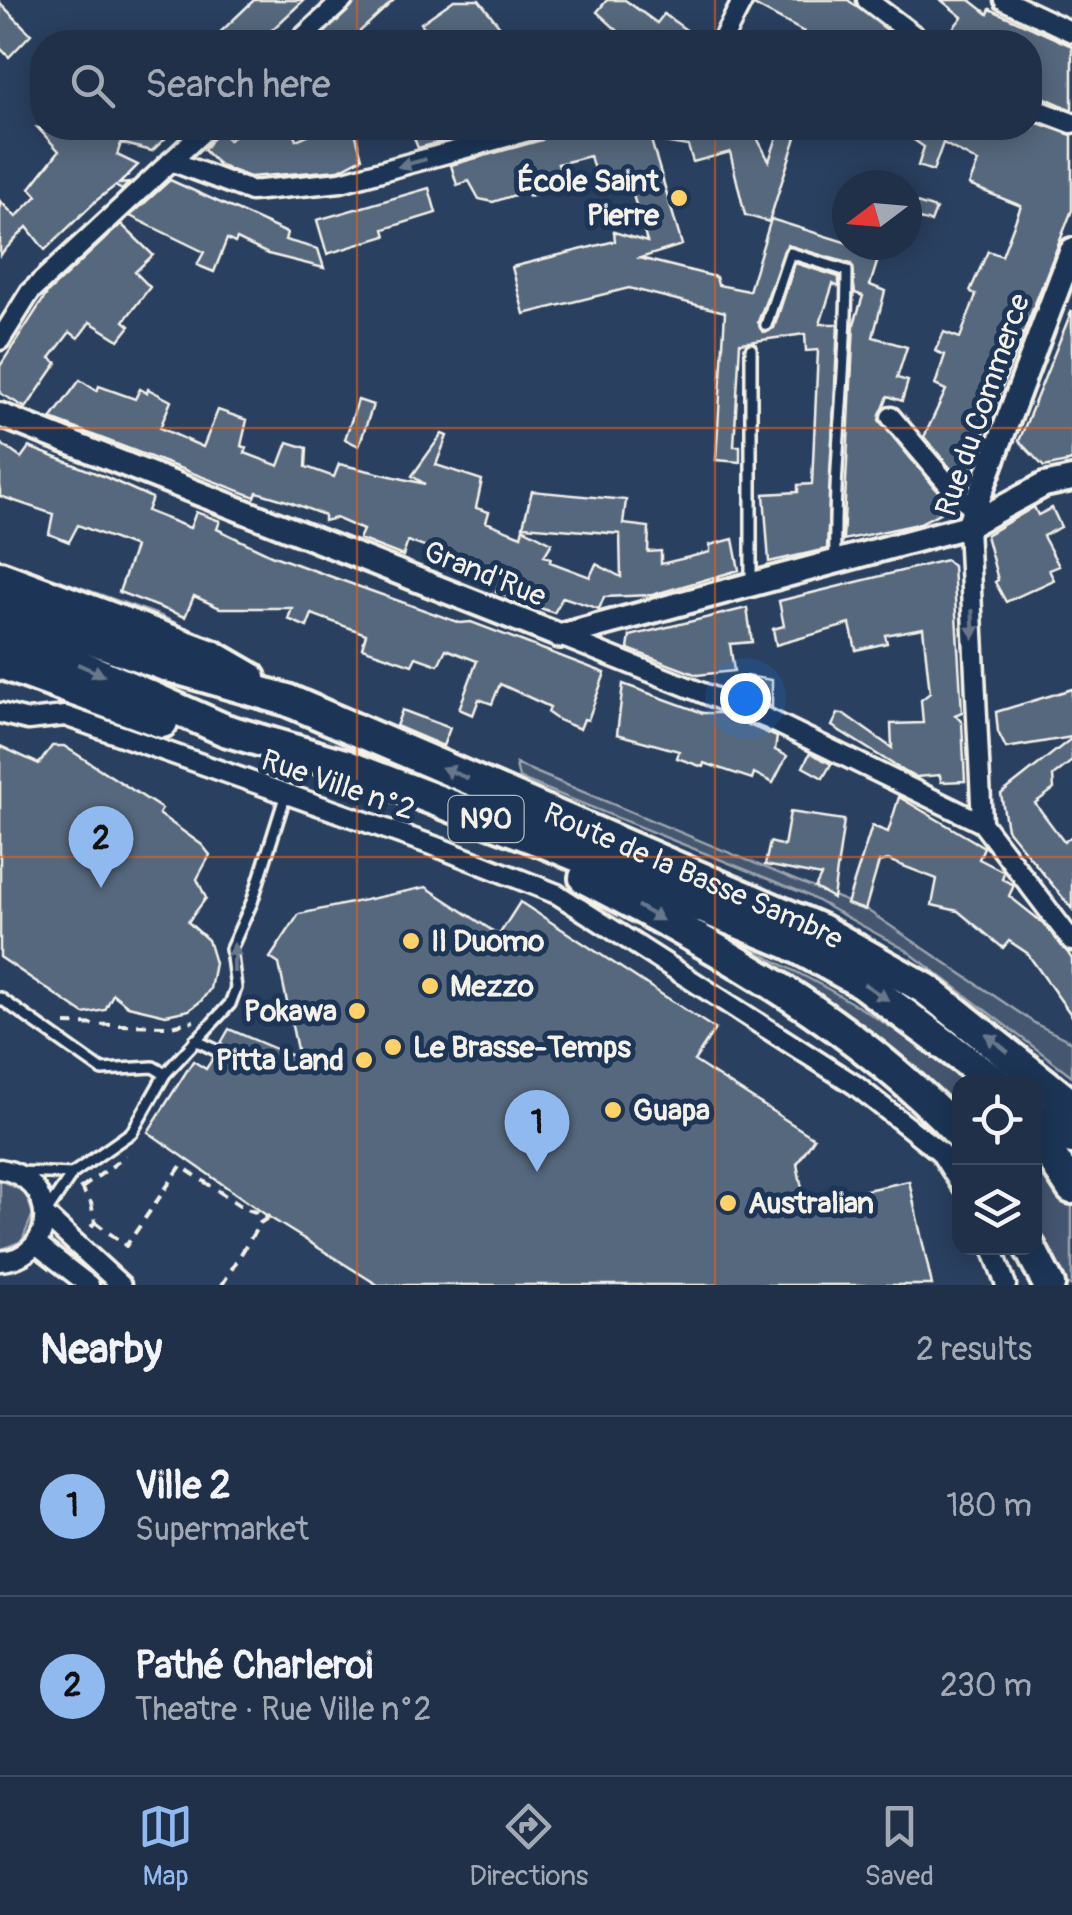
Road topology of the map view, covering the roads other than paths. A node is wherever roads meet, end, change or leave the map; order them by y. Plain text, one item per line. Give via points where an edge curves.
1 (343, 0) edge
2 (742, 0) edge
3 (867, 0) edge
4 (1004, 0) edge
5 (311, 30) edge
6 (727, 30) edge
7 (907, 30) edge
8 (1072, 32) edge
9 (1042, 111) edge
10 (1072, 123) edge
11 (194, 140) edge
12 (495, 140) edge
13 (171, 161) junction
14 (1072, 250) edge
15 (766, 325) dead end
16 (0, 340) edge
17 (751, 349) dead end
18 (0, 416) edge
19 (891, 418) dead end
20 (1072, 479) edge
21 (970, 516) junction
22 (835, 564) junction
23 (0, 576) edge
24 (751, 586) junction
25 (0, 606) edge
26 (0, 636) edge
27 (560, 636) junction
28 (0, 663) edge
29 (287, 700) junction
30 (0, 713) edge
31 (224, 730) junction
32 (408, 789) junction
33 (285, 797) junction
34 (982, 823) junction
35 (1071, 940) edge
36 (0, 998) edge
37 (195, 1040) junction
38 (226, 1056) dead end
39 (164, 1074) junction
40 (987, 1075) edge
41 (1072, 1106) edge
42 (1042, 1119) edge
43 (952, 1126) edge
44 (1072, 1138) edge
45 (1042, 1142) edge
46 (6, 1170) edge
47 (72, 1174) junction
48 (952, 1174) edge
49 (1072, 1188) edge
50 (45, 1215) junction
51 (28, 1250) junction
52 (995, 1255) edge
53 (1034, 1255) edge
54 (0, 1261) edge
55 (0, 1276) edge
56 (88, 1285) edge
57 (122, 1285) edge
58 (1006, 1285) edge
59 (1049, 1285) edge

1 - 5 street
2 - 6 street
3 - 7 street
4 - 8 street
9 - 10 street
11 - 13 street
12 -> 13 street via 340,182 251,191
13 - 16 street via 30,292
14 - 21 street, Rue du Commerce
15 - 22 lane via 790,253 847,272 847,362 833,489
17 - 24 lane
18 - 27 street, Grand'Rue
19 - 21 street
20 - 21 street, Grand'Rue
21 - 22 street, Grand'Rue
21 -> 34 street, Rue du Commerce
22 - 24 street, Grand'Rue
23 - 29 highway via 212,656
24 - 27 street, Grand'Rue
25 - 29 highway, Route de la Basse Sambre / N90
26 -> 31 highway, Route de la Basse Sambre / N90
27 - 34 street via 768,718
28 - 31 highway via 166,724
41 -> 29 highway, Route de la Basse Sambre / N90 via 967,1018 858,948
30 - 33 street, Rue Ville n°2 via 28,720 65,716
31 - 32 highway, Route de la Basse Sambre / N90
32 -> 40 highway, Route de la Basse Sambre / N90 via 828,962 916,1018
32 -> 43 highway via 632,902 773,987 894,1070
37 -> 33 lane via 236,988 231,948
33 - 48 street, Rue Ville n°2 via 557,894 926,1140
34 - 35 street
36 - 39 lane via 102,1070 153,1067
37 - 38 lane
37 - 39 lane
39 - 47 lane via 132,1132
42 - 44 highway
45 - 49 highway
46 - 47 lane
46 - 50 street via 34,1184
47 - 50 lane
50 - 51 street
50 - 57 street
51 - 54 street
51 - 55 street
51 - 56 street
52 - 58 street
53 - 59 highway

